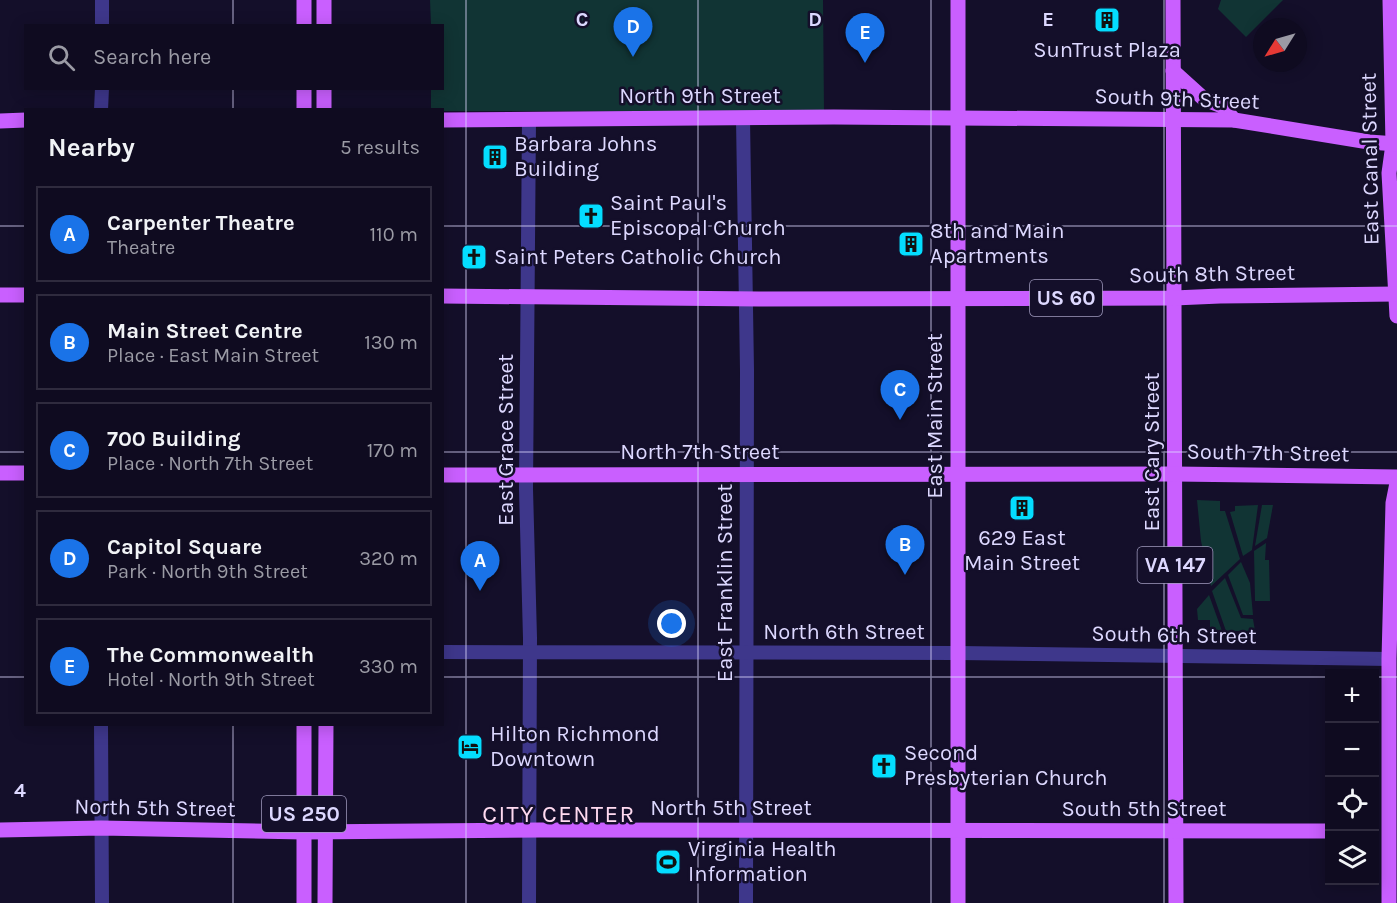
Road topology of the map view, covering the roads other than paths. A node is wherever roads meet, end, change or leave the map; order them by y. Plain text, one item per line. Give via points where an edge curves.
1 (102, 0) edge
2 (304, 0) edge
3 (324, 0) edge
4 (958, 0) edge
5 (1173, 0) edge
6 (1390, 0) edge
7 (102, 24) edge
8 (304, 24) edge
9 (324, 24) edge
10 (1173, 71) junction
11 (102, 90) edge
12 (304, 90) edge
13 (324, 90) edge
14 (101, 108) edge
15 (304, 108) edge
16 (324, 108) edge
17 (958, 118) junction
18 (1173, 118) junction
19 (742, 119) junction
20 (24, 120) edge
21 (444, 120) edge
22 (529, 120) junction
23 (1234, 120) junction
24 (0, 121) edge
25 (1396, 146) edge
26 (1396, 293) edge
27 (0, 295) edge
28 (24, 295) edge
29 (444, 296) edge
30 (526, 296) junction
31 (746, 298) junction
32 (957, 298) junction
33 (1174, 298) junction
34 (1397, 316) edge
35 (0, 473) edge
36 (24, 473) edge
37 (526, 474) junction
38 (958, 474) junction
39 (1175, 474) junction
40 (444, 475) edge
41 (747, 475) junction
42 (1397, 477) edge
43 (1397, 483) edge
44 (444, 652) edge
45 (529, 652) junction
46 (745, 653) junction
47 (958, 653) junction
48 (1175, 656) junction
49 (1389, 658) junction
50 (101, 726) edge
51 (304, 726) edge
52 (326, 726) edge
53 (101, 828) junction
54 (0, 830) edge
55 (529, 831) junction
56 (746, 831) junction
57 (958, 831) junction
58 (1176, 831) junction
59 (1325, 831) edge
60 (1387, 831) edge
61 (304, 832) junction
62 (325, 832) junction
63 (102, 903) edge
64 (304, 903) edge
65 (325, 903) edge
66 (529, 903) edge
67 (746, 903) edge
68 (958, 903) edge
69 (1176, 903) edge
70 (1389, 903) edge

1 - 7 street
2 - 8 main road
3 - 9 main road
4 - 17 main road, East Main Street
5 - 10 main road, East Cary Street
6 - 25 main road, East Canal Street
10 - 18 main road, East Cary Street
10 - 23 main road via 1204,99 1222,106
11 - 14 street
12 - 15 main road
13 - 16 main road
17 - 18 main road, South 9th Street
17 - 19 main road, North 9th Street
17 - 32 main road, East Main Street
18 - 23 main road, South 9th Street
18 - 33 main road, East Cary Street / VA 147
19 - 22 main road, North 9th Street
19 - 31 street, East Franklin Street
20 - 24 main road
21 - 22 main road, North 9th Street
22 - 30 street, East Grace Street
23 - 25 main road, South 9th Street
25 - 26 main road, East Canal Street via 1389,173
26 - 33 main road, South 8th Street / US 60
26 - 34 main road, East Canal Street
27 - 28 main road
29 - 30 main road, South 8th Street
30 - 31 main road, South 8th Street
30 - 37 street, East Grace Street
31 - 32 main road, South 8th Street
31 - 41 street, East Franklin Street
32 - 33 main road, South 8th Street / US 60
32 - 38 main road, East Main Street
33 - 39 main road, East Cary Street / VA 147
35 - 36 main road
37 - 40 main road, North 7th Street
37 - 41 main road, North 7th Street
37 - 45 street, East Grace Street
38 - 39 main road, South 7th Street
38 - 41 main road, North 7th Street
38 - 47 main road, East Main Street
39 - 42 main road, South 7th Street
39 - 48 main road, East Cary Street / VA 147
41 - 46 street, East Franklin Street
43 - 49 main road via 1393,503
44 - 45 street, North 6th Street
45 - 46 street, North 6th Street
45 - 55 street, East Grace Street
46 - 47 street, North 6th Street
46 - 56 street, East Franklin Street
47 - 48 street, South 6th Street
47 - 57 main road, East Main Street
48 - 49 street, South 6th Street
48 - 58 main road, East Cary Street / VA 147
49 - 60 main road
50 - 53 street
51 - 61 main road, US 250
52 - 62 main road, US 250
53 - 54 main road, North 5th Street
53 - 61 main road, North 5th Street
53 - 63 street
55 - 56 main road, North 5th Street
55 - 62 main road, North 5th Street
55 - 66 street, East Grace Street
56 - 57 main road, North 5th Street
56 - 67 street, East Franklin Street
57 - 58 main road, South 5th Street
57 - 68 main road, East Main Street
58 - 59 main road, South 5th Street
58 - 69 main road, East Cary Street / VA 147
60 - 70 main road
61 - 62 main road, North 5th Street
61 - 64 main road, US 250
62 - 65 main road, US 250

